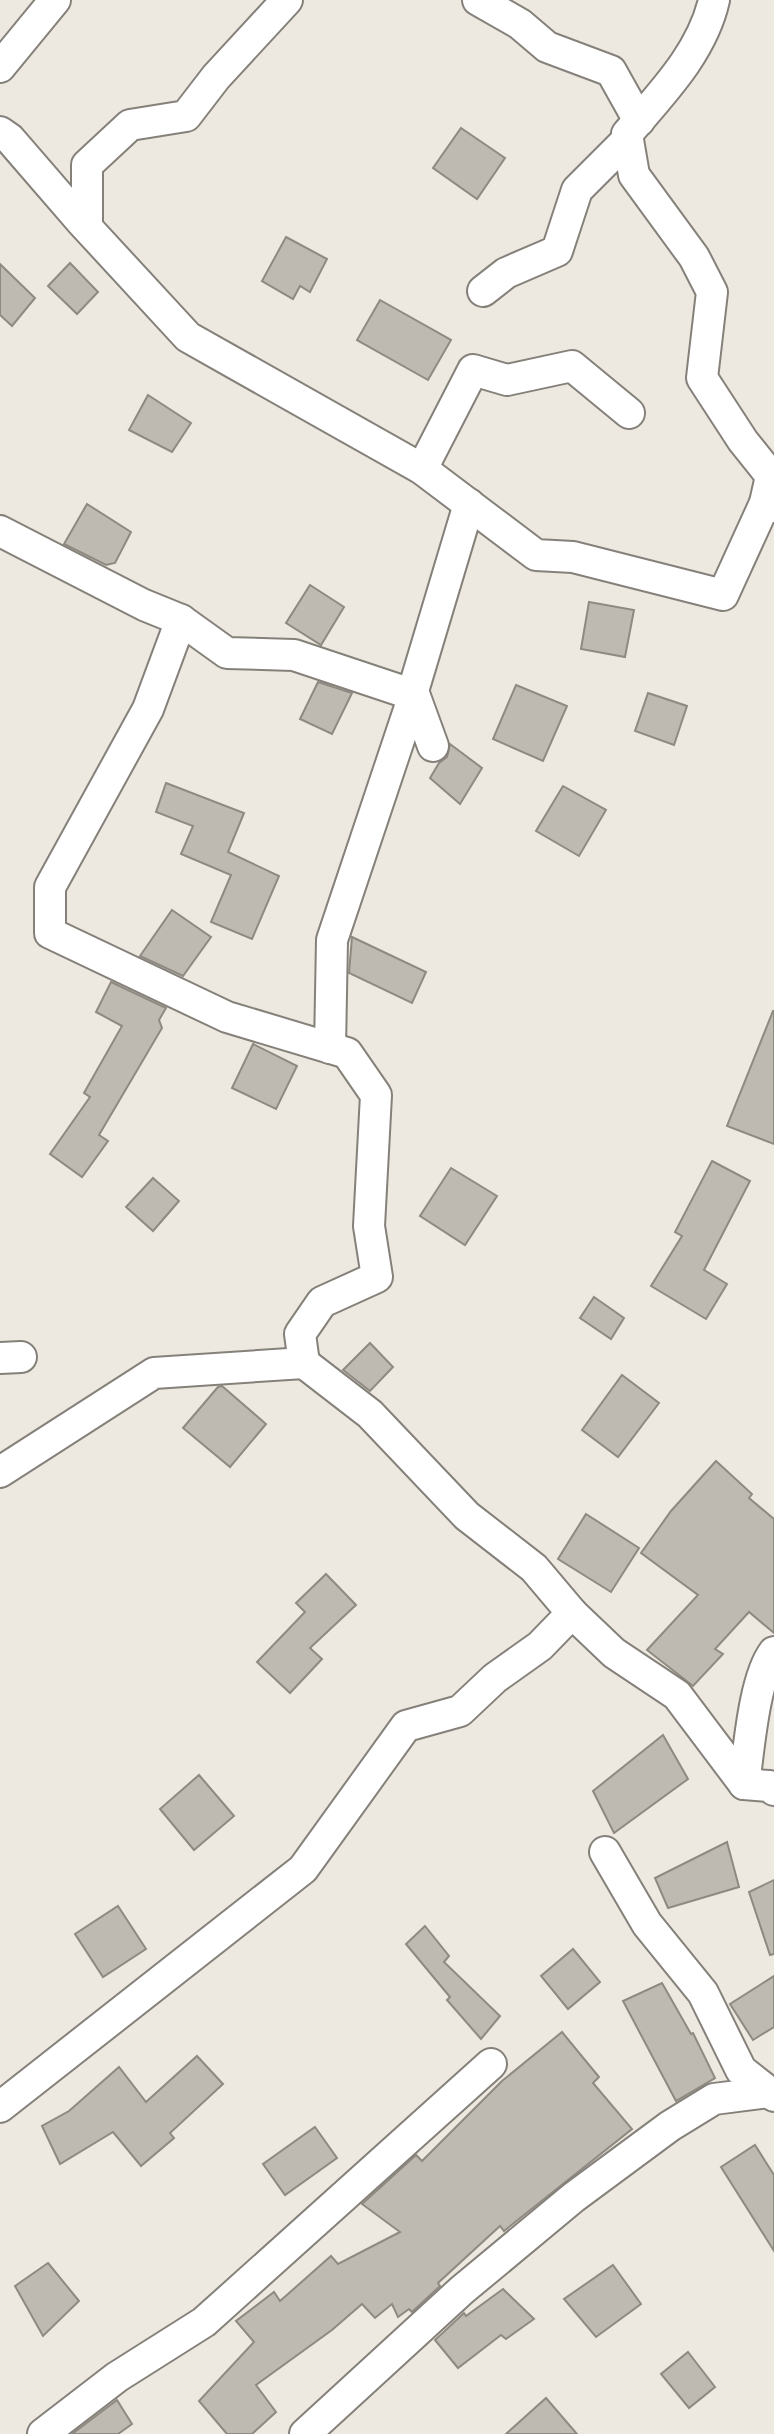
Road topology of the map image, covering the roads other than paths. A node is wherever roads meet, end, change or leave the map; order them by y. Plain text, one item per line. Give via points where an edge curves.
1 (55, 0) edge
2 (287, 0) edge
3 (478, 0) edge
4 (714, 0) edge
5 (0, 67) edge
6 (633, 130) junction
7 (0, 132) edge
8 (87, 227) junction
9 (483, 291) dead end
10 (629, 413) dead end
11 (422, 469) junction
12 (469, 504) junction
13 (770, 505) edge
14 (0, 531) edge
15 (181, 620) junction
16 (414, 695) junction
17 (433, 746) dead end
18 (330, 1048) junction
19 (304, 1363) junction
20 (0, 1472) edge
21 (572, 1613) junction
22 (774, 1652) edge
23 (744, 1784) junction
24 (774, 1790) edge
25 (605, 1852) dead end
26 (491, 2064) dead end
27 (771, 2094) edge
28 (0, 2107) edge
29 (43, 2434) edge
30 (305, 2434) edge

1 - 5 street
2 - 8 street via 186,116 130,125 87,165
3 - 6 street via 547,47 611,71
4 - 6 street via 682,70
6 - 9 street via 577,190 557,251 506,273
6 - 13 street via 634,175 694,257 712,292 702,378 771,476
7 - 8 street
8 - 11 street via 188,337
10 - 11 street via 572,366 507,380 473,370
11 - 12 street
12 - 13 street via 536,555 573,557 723,595
12 - 16 street
14 - 15 street
15 - 16 street via 227,653 294,655
15 - 18 street via 148,709 50,887 50,933 227,1017
16 - 17 street
16 - 18 street via 332,940
18 - 19 street via 347,1053 376,1095 369,1226 377,1277 322,1302 300,1334
19 - 20 street via 154,1373
19 - 21 street via 370,1414 467,1516 534,1568
21 - 23 street via 614,1653 677,1695
21 - 28 street via 460,1711 406,1726 303,1869
22 - 23 street via 756,1707
23 - 24 street
25 - 27 street via 647,1924 703,1993 741,2070
26 - 29 street via 204,2322 117,2377
27 - 30 street via 714,2099 670,2126 462,2290

